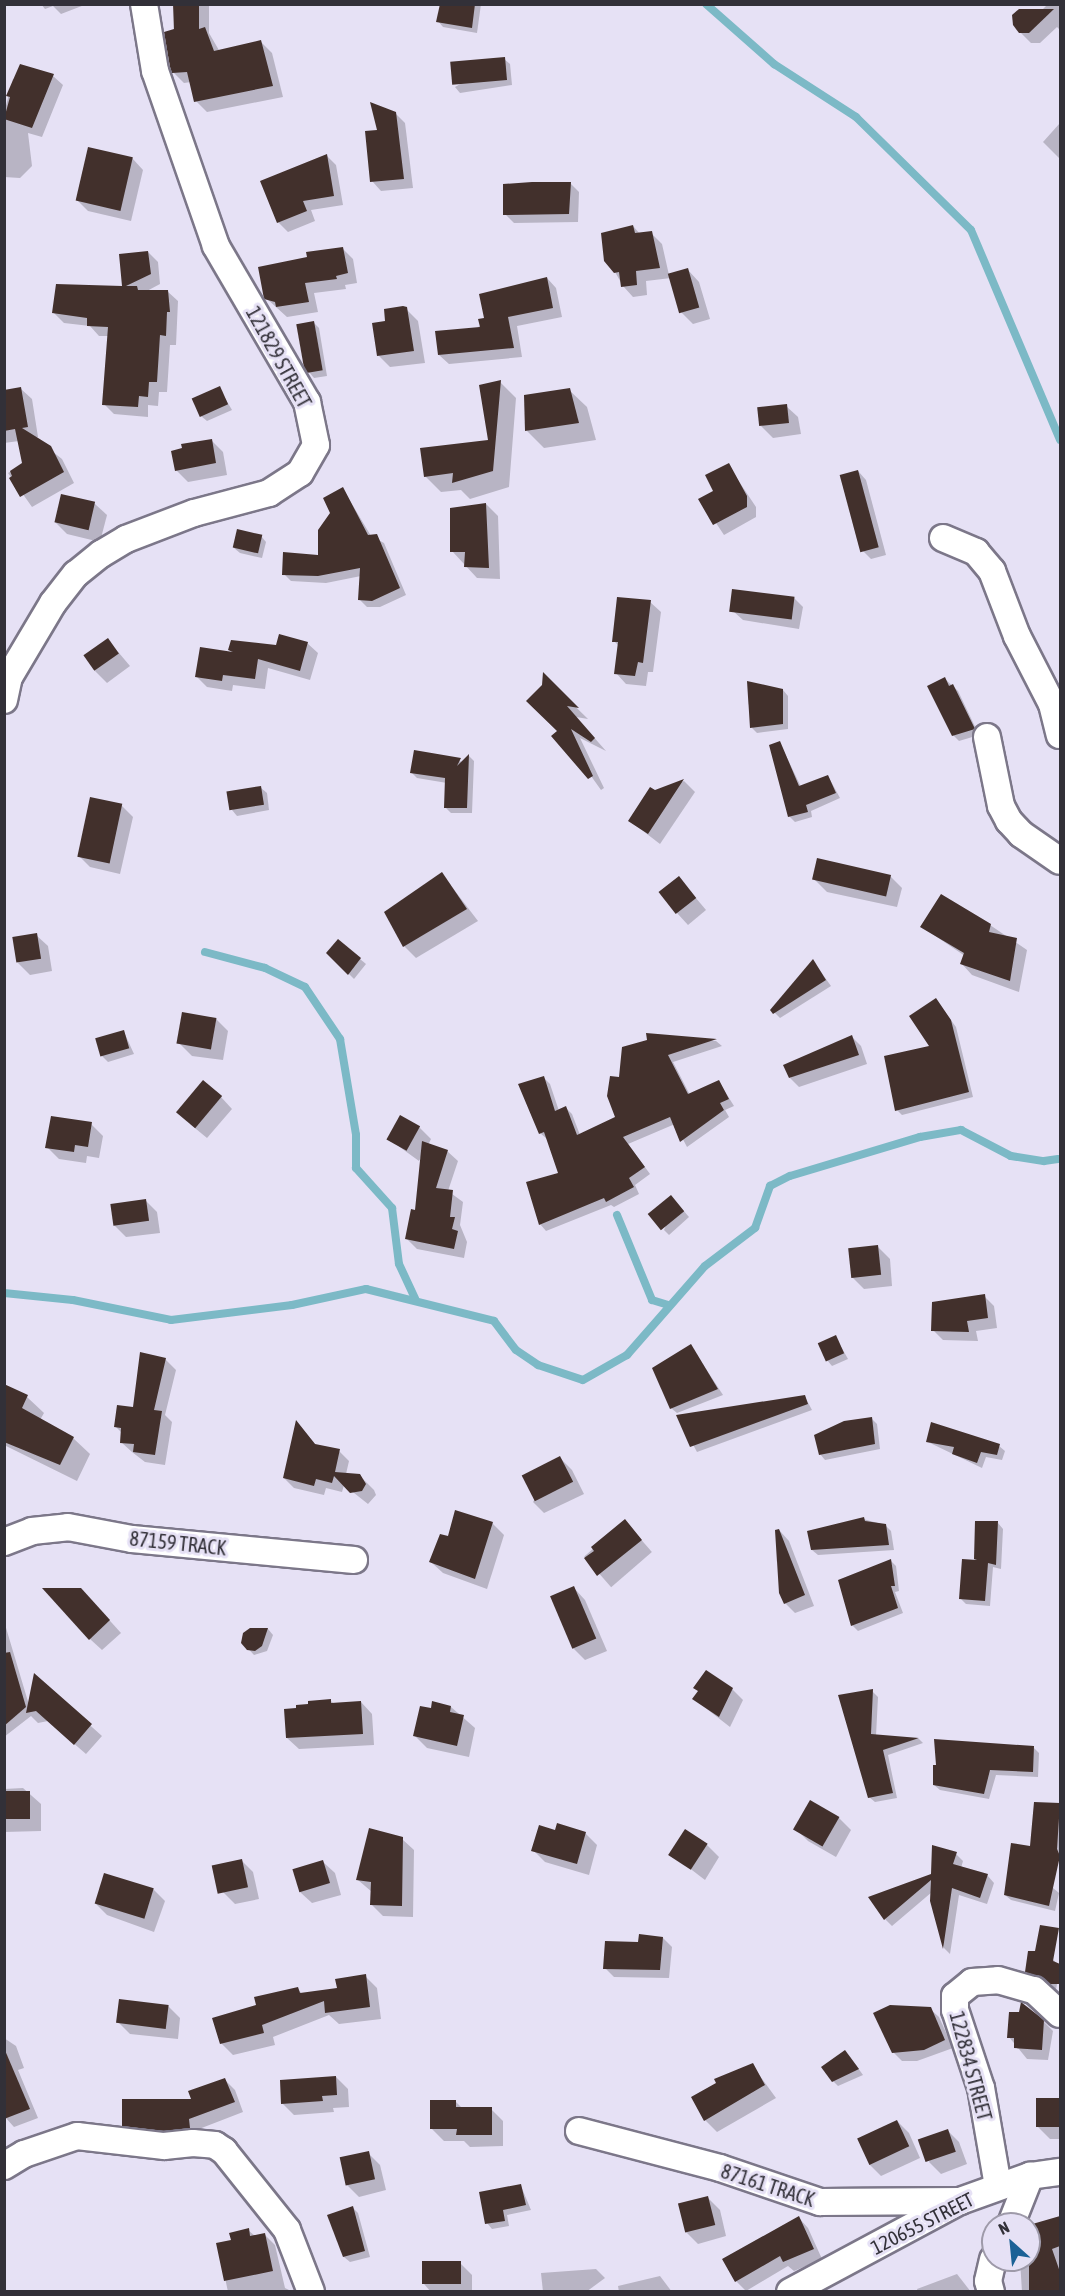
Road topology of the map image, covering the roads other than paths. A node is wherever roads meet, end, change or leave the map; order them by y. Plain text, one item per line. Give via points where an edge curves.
1 (144, 4) edge
2 (943, 538) dead end
3 (4, 700) edge
4 (1060, 735) edge
5 (987, 737) dead end
6 (1060, 861) edge
7 (4, 1542) edge
8 (354, 1560) dead end
9 (1060, 2014) edge
10 (579, 2131) dead end
11 (4, 2166) edge
12 (1060, 2172) edge
13 (1030, 2176) junction
14 (998, 2186) junction
15 (960, 2201) junction
16 (1016, 2212) edge
17 (311, 2292) edge
18 (790, 2292) edge

1 - 3 street, 121829 STREET via 155,71 216,246 307,402 316,445 300,473 269,493 194,513 126,539 76,574 53,603 9,676
2 - 4 street via 976,552 992,571 1017,636 1052,704
5 - 6 street via 1001,806 1009,821
7 - 8 street, 87159 TRACK via 32,1531 68,1527 132,1539
9 - 14 street, 122834 STREET via 1034,1990 998,1980 972,1982 955,1996 955,2010 981,2088
10 - 15 street, 87161 TRACK via 720,2168 820,2202
11 - 17 street via 24,2154 77,2136 164,2146 215,2145 287,2230
12 - 13 street, 120655 STREET
13 - 14 street, 120655 STREET
13 - 16 street
14 - 15 street, 120655 STREET
15 - 18 street, 120655 STREET

